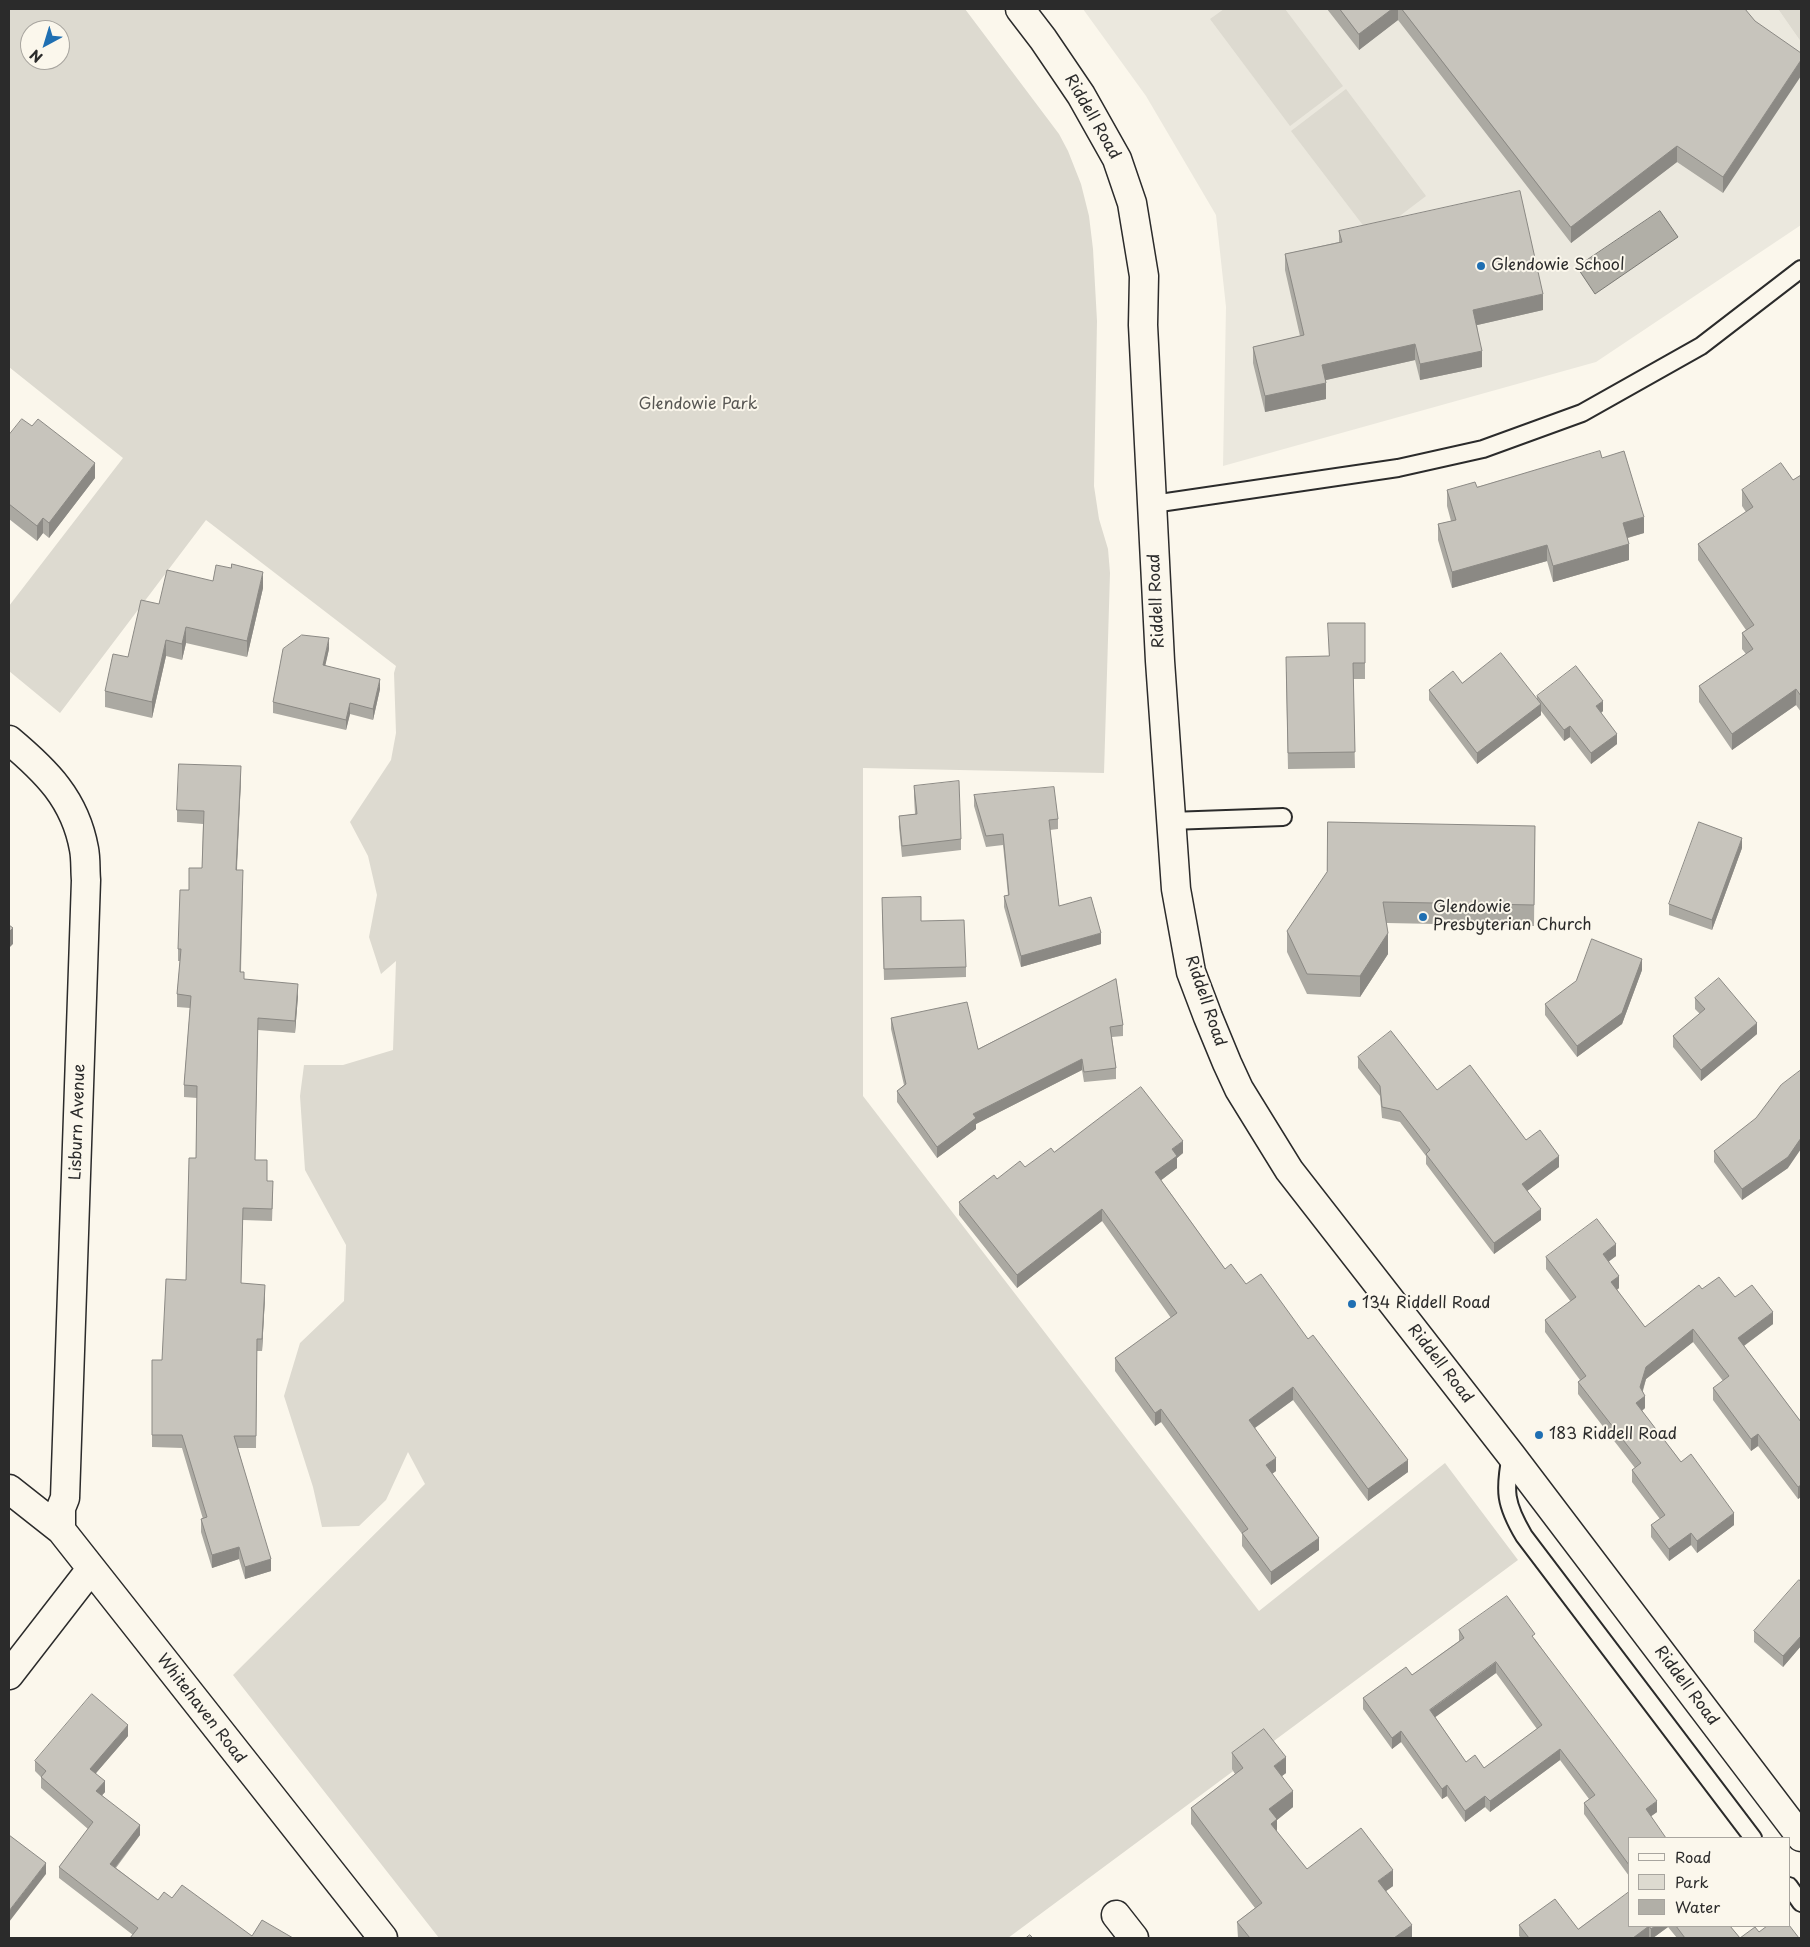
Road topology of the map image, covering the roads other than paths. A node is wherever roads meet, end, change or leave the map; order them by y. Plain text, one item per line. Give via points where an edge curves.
1 (1020, 9) edge
2 (1801, 269) edge
3 (1153, 504) junction
4 (9, 740) edge
5 (1283, 817) dead end
6 (1170, 821) junction
7 (1511, 1455) junction
8 (9, 1489) edge
9 (61, 1530) junction
10 (91, 1569) junction
11 (9, 1675) edge
12 (1751, 1837) edge
13 (1801, 1837) edge
14 (1790, 1887) edge
15 (1801, 1903) edge
16 (1116, 1915) dead end
17 (384, 1938) edge
18 (1134, 1938) edge

1 - 3 street, Riddell Road via 1059,62 1102,131 1117,159 1132,203 1144,276 1143,324
2 - 3 lane via 1700,346 1582,413 1483,449 1398,468
3 - 6 street, Riddell Road
4 - 9 street, Lisburn Avenue via 61,791 76,818 86,872 65,1498 61,1508
5 - 6 lane
6 - 7 street, Riddell Road via 1176,890 1191,972 1239,1089 1289,1170
7 - 12 lane via 1506,1490 1514,1519 1524,1536
7 - 13 street, Riddell Road
8 - 9 street, Whitehaven Road
9 - 10 street, Whitehaven Road
10 - 11 street
10 - 17 street, Whitehaven Road
14 - 15 lane
16 - 18 street

